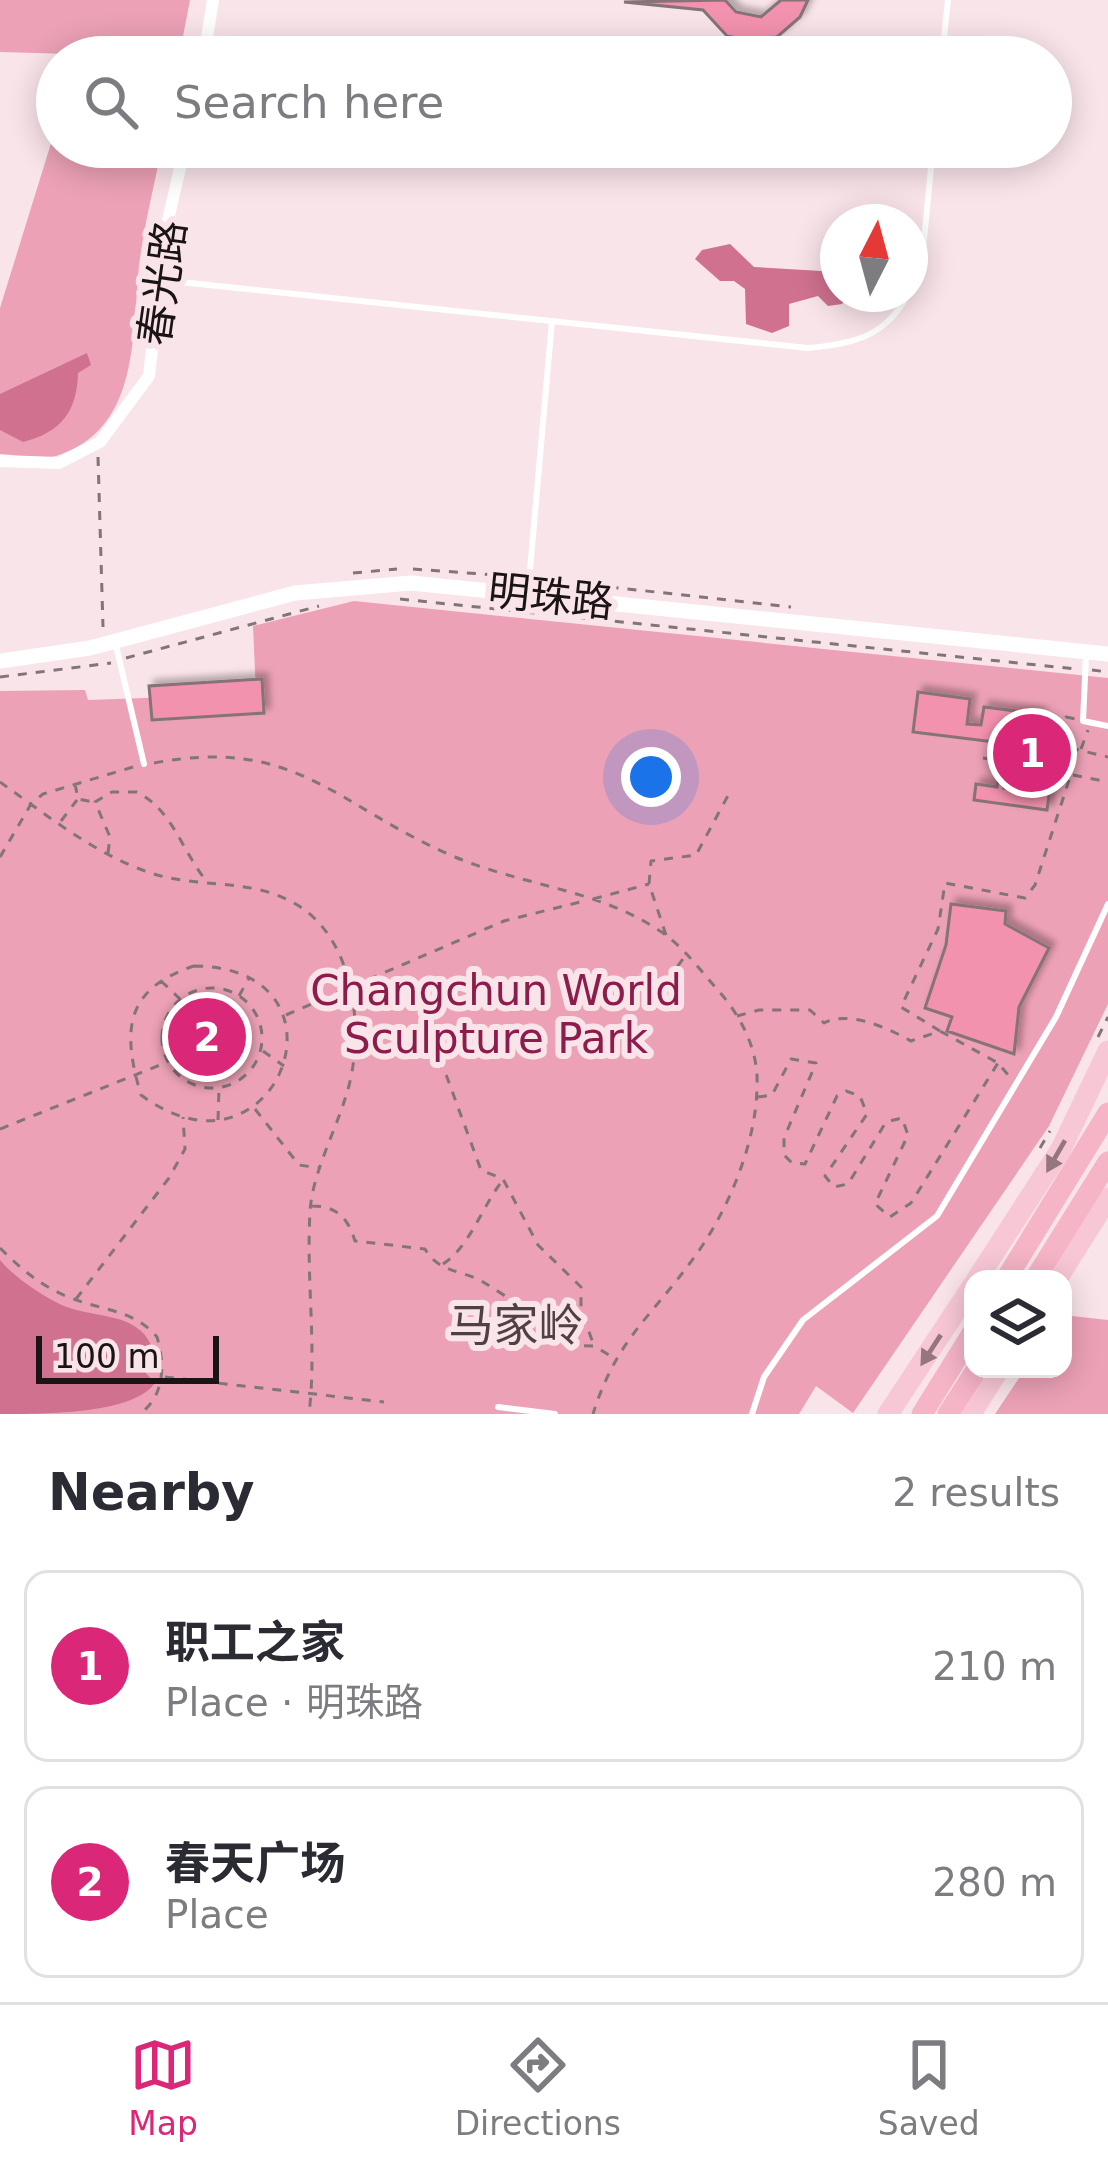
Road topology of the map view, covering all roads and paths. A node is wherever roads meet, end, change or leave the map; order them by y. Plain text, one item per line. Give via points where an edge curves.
1 (213, 0) edge
2 (948, 0) edge
3 (207, 36) edge
4 (944, 36) edge
5 (180, 168) edge
6 (931, 168) edge
7 (928, 204) edge
8 (161, 280) junction
9 (895, 312) edge
10 (552, 321) junction
11 (98, 443) junction
12 (0, 460) edge
13 (528, 594) junction
14 (400, 599) dead end
15 (324, 605) dead end
16 (110, 638) junction
17 (1086, 651) junction
18 (1108, 654) edge
19 (0, 661) edge
20 (120, 661) junction
21 (1085, 670) junction
22 (1108, 672) edge
23 (0, 677) edge
24 (1087, 721) junction
25 (1108, 726) edge
26 (1069, 748) junction
27 (1081, 750) junction
28 (1108, 757) edge
29 (983, 758) dead end
30 (144, 764) junction
31 (1071, 772) junction
32 (0, 782) edge
33 (1108, 782) edge
34 (75, 784) junction
35 (730, 790) dead end
36 (78, 799) junction
37 (95, 802) junction
38 (31, 804) junction
39 (60, 823) junction
40 (109, 853) junction
41 (0, 856) edge
42 (206, 880) junction
43 (650, 884) junction
44 (590, 900) junction
45 (1108, 904) edge
46 (668, 938) junction
47 (686, 955) junction
48 (250, 976) junction
49 (160, 980) junction
50 (668, 981) dead end
51 (349, 986) junction
52 (239, 997) junction
53 (179, 999) junction
54 (286, 1015) junction
55 (737, 1016) junction
56 (1108, 1017) edge
57 (940, 1031) junction
58 (354, 1037) junction
59 (261, 1050) junction
60 (1099, 1052) edge
61 (167, 1062) junction
62 (998, 1063) junction
63 (284, 1066) junction
64 (136, 1076) junction
65 (219, 1086) junction
66 (1018, 1086) junction
67 (757, 1097) junction
68 (254, 1108) junction
69 (1108, 1113) edge
70 (182, 1118) junction
71 (218, 1122) junction
72 (1053, 1126) dead end
73 (0, 1129) edge
74 (1108, 1162) edge
75 (1032, 1163) dead end
76 (322, 1168) junction
77 (503, 1179) junction
78 (1108, 1198) edge
79 (310, 1206) junction
80 (0, 1248) edge
81 (440, 1266) junction
82 (983, 1270) edge
83 (1012, 1270) edge
84 (1041, 1270) edge
85 (1063, 1270) edge
86 (964, 1299) edge
87 (74, 1300) junction
88 (594, 1346) junction
89 (964, 1346) edge
90 (615, 1359) junction
91 (162, 1377) junction
92 (971, 1378) edge
93 (993, 1378) edge
94 (312, 1390) junction
95 (384, 1402) dead end
96 (498, 1407) dead end
97 (140, 1414) edge
98 (309, 1414) edge
99 (555, 1414) edge
100 (593, 1414) edge
101 (752, 1414) edge
102 (888, 1414) edge
103 (922, 1414) edge
104 (948, 1414) edge
105 (970, 1414) edge

1 - 3 street
2 - 4 lane
5 - 8 street, 春光路
6 - 7 lane
8 - 10 lane
8 - 11 street, 春光路 via 149,376
9 - 10 lane via 855,344 808,348
10 - 13 lane
11 - 12 street via 59,463
11 - 16 path
13 - 16 street, 明珠路 via 350,584
13 - 17 street, 明珠路
14 - 21 path
15 - 20 path
16 - 19 street, 明珠路
16 - 20 lane
17 - 18 street, 明珠路
17 - 21 lane
20 - 23 path
20 - 30 lane
21 - 22 path
21 - 24 lane
24 - 25 lane
24 - 26 path via 1066,717
24 - 27 path
26 - 27 path
26 - 31 path
27 - 28 path
29 - 31 path
30 - 34 path
30 - 44 path via 194,755 273,761 458,858
31 - 33 path
31 - 57 path via 1025,898 945,883 938,929 901,1007
32 - 38 path
34 - 36 path
34 - 38 path
35 - 43 path via 696,855 651,860
36 - 37 path
36 - 39 path
37 - 40 path
37 - 42 path via 137,791 154,801
38 - 39 path
38 - 41 path
39 - 40 path
40 - 42 path via 152,874
42 - 51 path via 298,905 326,927
43 - 44 path
43 - 46 path
44 - 46 path
44 - 51 path via 504,921
45 - 66 lane
46 - 47 path
47 - 50 path
47 - 55 path
48 - 49 path via 194,966
48 - 52 path
48 - 54 path
49 - 53 path
49 - 64 path via 130,1026
51 - 54 path
51 - 58 path
52 - 53 path via 211,989
52 - 59 path via 260,1017
53 - 61 path via 160,1038
54 - 63 path
55 - 57 path via 810,1010 824,1023 836,1017 882,1025 911,1041
55 - 67 path via 755,1056
56 - 60 path
57 - 62 path
58 - 76 path via 347,1095
58 - 77 path via 396,1054 416,1048 444,1069 481,1170
59 - 63 path
59 - 65 path via 244,1078
60 -> 82 main road via 1061,1149
61 - 64 path
61 - 65 path via 193,1084
62 - 66 path
62 - 67 path via 911,1202 890,1217 875,1204 908,1135 902,1118 886,1122 848,1184 834,1187 825,1176 867,1114 860,1096 837,1096 805,1164 784,1155 784,1138 816,1063 791,1059 772,1095
63 - 68 path
64 - 70 path via 141,1095
64 - 73 path
65 - 71 path
66 - 101 lane via 937,1216 786,1339
67 - 90 path via 741,1162 708,1238
68 - 71 path
68 - 76 path via 299,1165
69 - 83 highway
70 - 71 path
70 - 87 path via 185,1149 170,1178
72 - 75 path
74 - 84 highway
76 - 79 path
77 - 81 path via 461,1252
77 - 88 path via 538,1245 581,1287
78 - 85 main road
79 - 81 path via 350,1222 355,1241 425,1249
79 - 94 path
80 - 87 path via 32,1279
81 - 88 path via 485,1283 559,1345
86 -> 102 main road
87 - 91 path via 145,1324 157,1337
88 - 90 path
89 - 103 highway
90 - 100 path
91 - 94 path
91 - 97 path
92 - 104 highway
93 - 105 main road
94 - 95 path
94 - 98 path
96 - 99 lane

